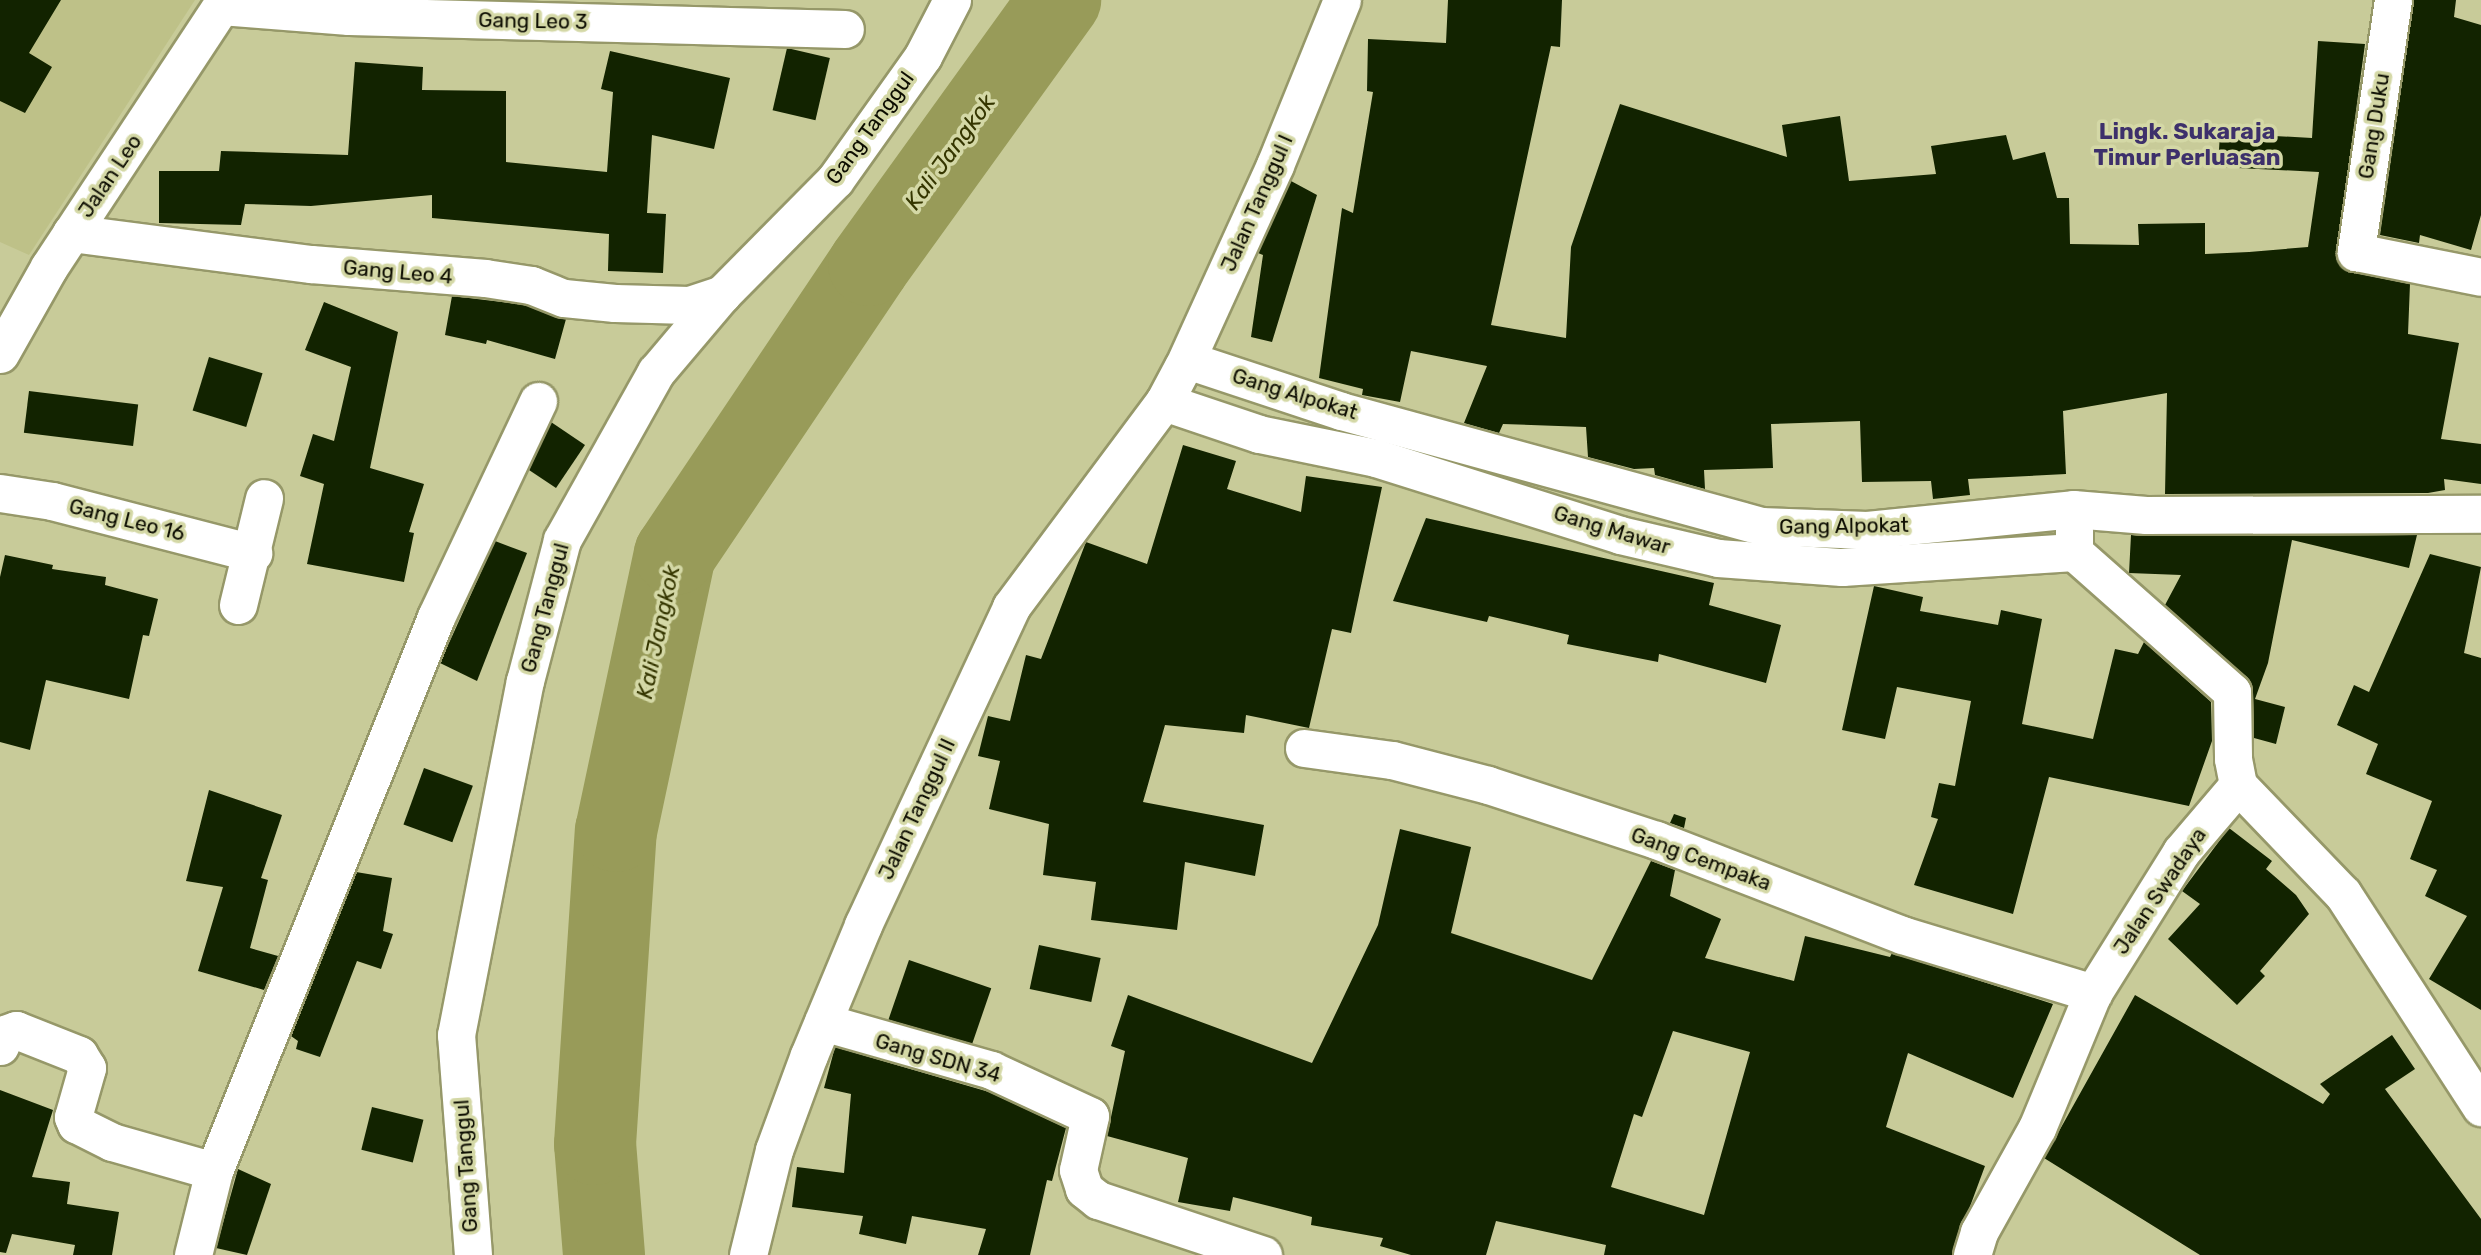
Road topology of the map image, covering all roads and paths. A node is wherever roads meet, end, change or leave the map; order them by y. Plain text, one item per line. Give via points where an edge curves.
1 (952, 0) edge
2 (1342, 0) edge
3 (2393, 0) edge
4 (223, 3) edge
5 (845, 29) dead end
6 (72, 233) junction
7 (2481, 277) edge
8 (722, 294) junction
9 (0, 354) edge
10 (1176, 381) junction
11 (538, 401) dead end
12 (1543, 488) junction
13 (0, 492) edge
14 (264, 498) dead end
15 (2481, 514) edge
16 (2074, 530) junction
17 (253, 553) junction
18 (238, 605) dead end
19 (1304, 748) dead end
20 (2238, 785) junction
21 (2093, 993) junction
22 (823, 1022) junction
23 (0, 1046) edge
24 (2481, 1107) edge
25 (215, 1171) junction
26 (193, 1255) edge
27 (473, 1255) edge
28 (748, 1255) edge
29 (1263, 1255) edge
30 (1972, 1255) edge

1 - 8 street, Gang Tanggul via 923,56 835,180
2 - 10 street, Jalan Tanggul I via 1275,165
3 - 7 street, Gang Duku via 2356,252
4 - 5 street, Gang Leo 3 via 349,16
4 - 6 street, Jalan Leo
6 - 8 street, Gang Leo 4 via 311,264 485,278 531,285 564,298 664,307
6 - 9 street, Jalan Leo
8 - 27 street, Gang Tanggul via 656,372 562,540 532,656 456,1035
10 - 12 street, Gang Alpokat via 1341,411
10 - 12 street, Gang Mawar via 1259,434
10 - 22 street, Jalan Tanggul II via 1011,607 868,913
11 - 25 street via 436,617 251,1078 228,1148
12 - 16 street, Gang Alpokat via 1720,538 1772,527
13 - 17 street, Gang Leo 16
14 - 17 street
15 - 16 street, Gang Alpokat via 2146,515
16 - 20 street via 2232,692
17 - 18 street
19 - 21 street, Gang Cempaka via 1392,760 1488,785 1656,841 1902,935
20 - 21 street, Jalan Swadaya via 2181,852
20 - 24 street via 2343,894
21 - 30 street, Jalan Swadaya via 2036,1128 1979,1232
22 - 28 street, Jalan Tanggul II via 774,1150
22 - 29 street, Gang SDN 34 via 990,1070 1090,1116 1078,1170 1084,1189 1098,1200
23 - 25 street via 5,1034 16,1030 79,1055 87,1068 73,1117 76,1124 112,1142
25 - 26 street

